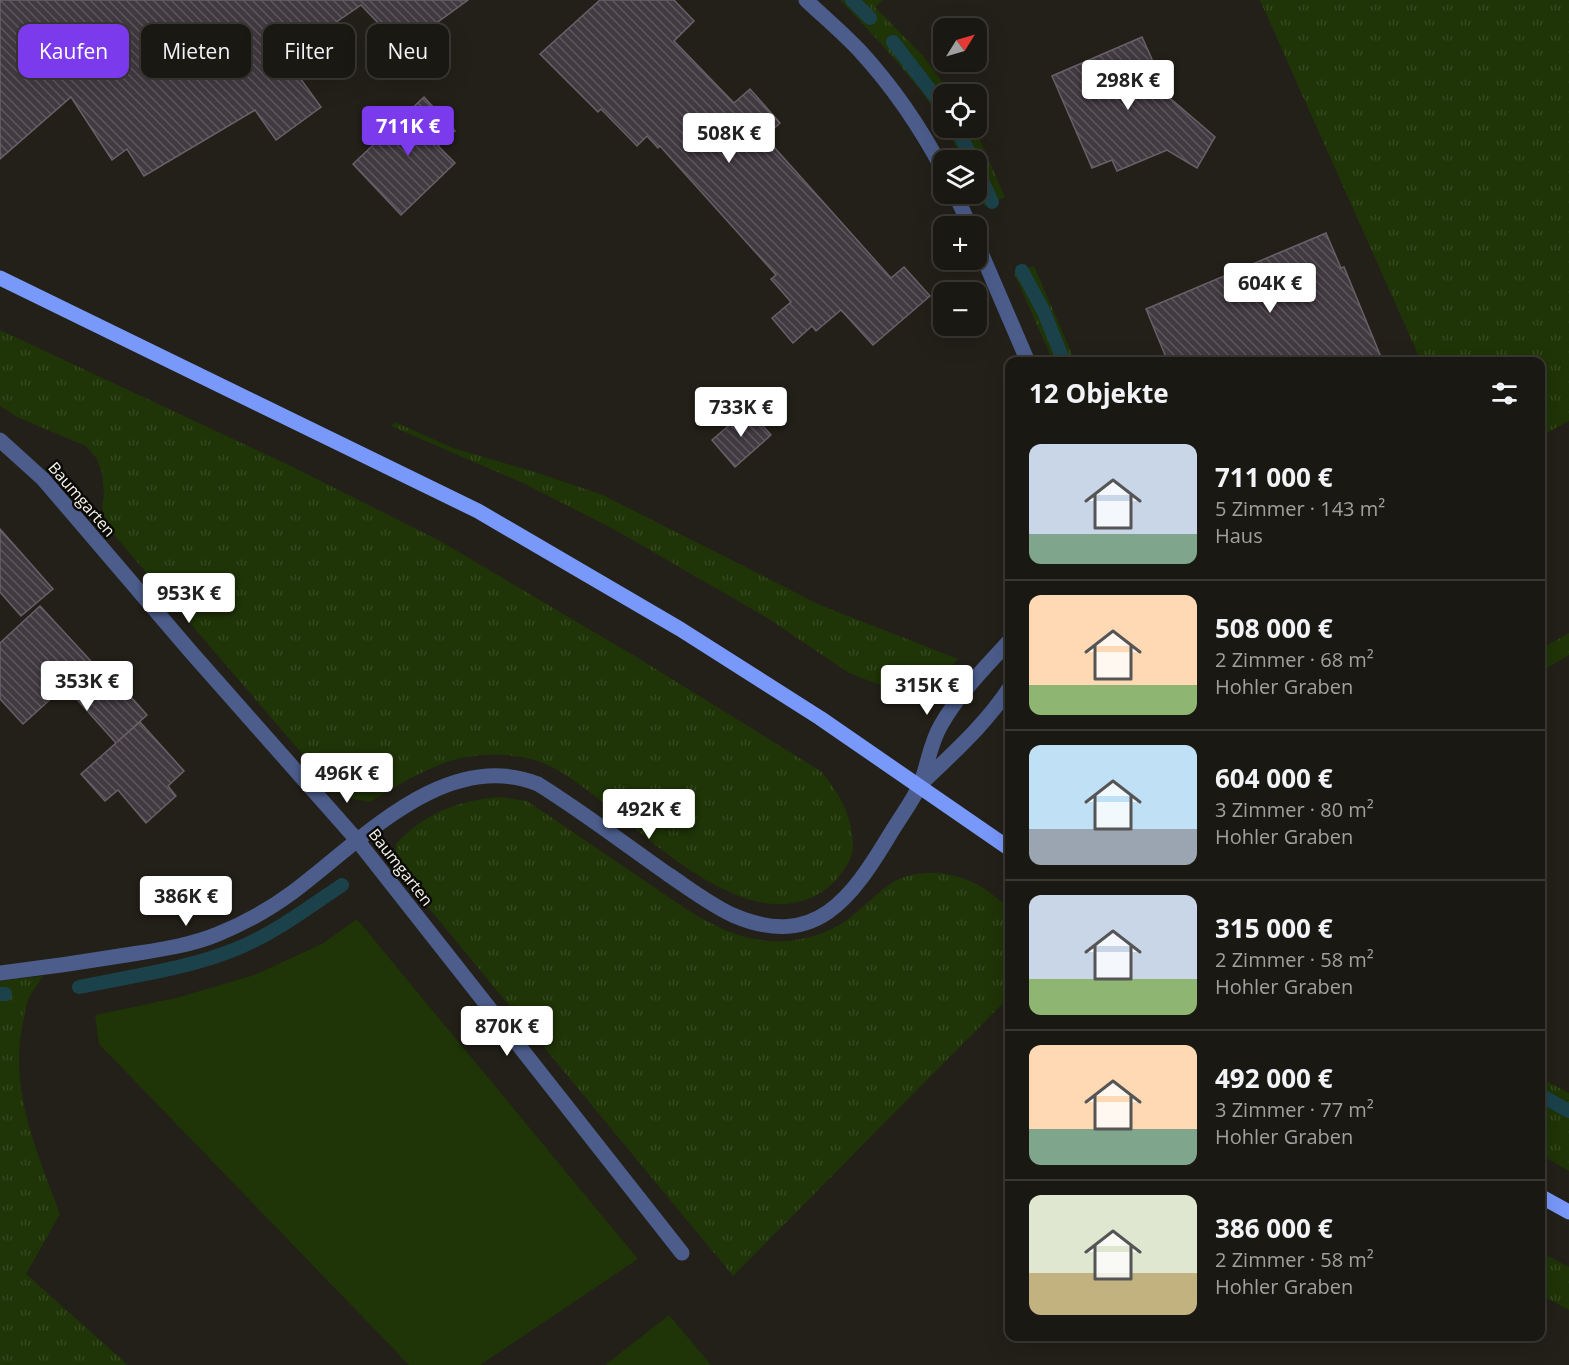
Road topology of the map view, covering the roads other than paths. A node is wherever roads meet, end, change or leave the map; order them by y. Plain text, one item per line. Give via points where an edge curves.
1 (806, 0) edge
2 (933, 151) edge
3 (987, 267) edge
4 (0, 278) edge
5 (1026, 357) edge
6 (0, 440) edge
7 (1005, 646) edge
8 (1005, 697) edge
9 (920, 785) junction
10 (357, 840) junction
11 (1005, 845) edge
12 (0, 973) edge
13 (1545, 1199) edge
14 (1569, 1212) edge
15 (682, 1252) dead end

1 - 2 street via 859,50 897,96
3 - 5 street
4 - 9 main road via 478,511 680,628
6 - 10 street, Baumgarten via 43,479
7 - 9 street via 940,726
8 - 9 street
9 - 10 street via 870,869 846,897 820,917 796,925 756,924 733,915 557,796 522,778 470,778 449,784 393,814
9 - 11 main road
10 - 12 street via 292,893 248,921 216,935 178,947
10 - 15 street, Baumgarten
13 - 14 main road

